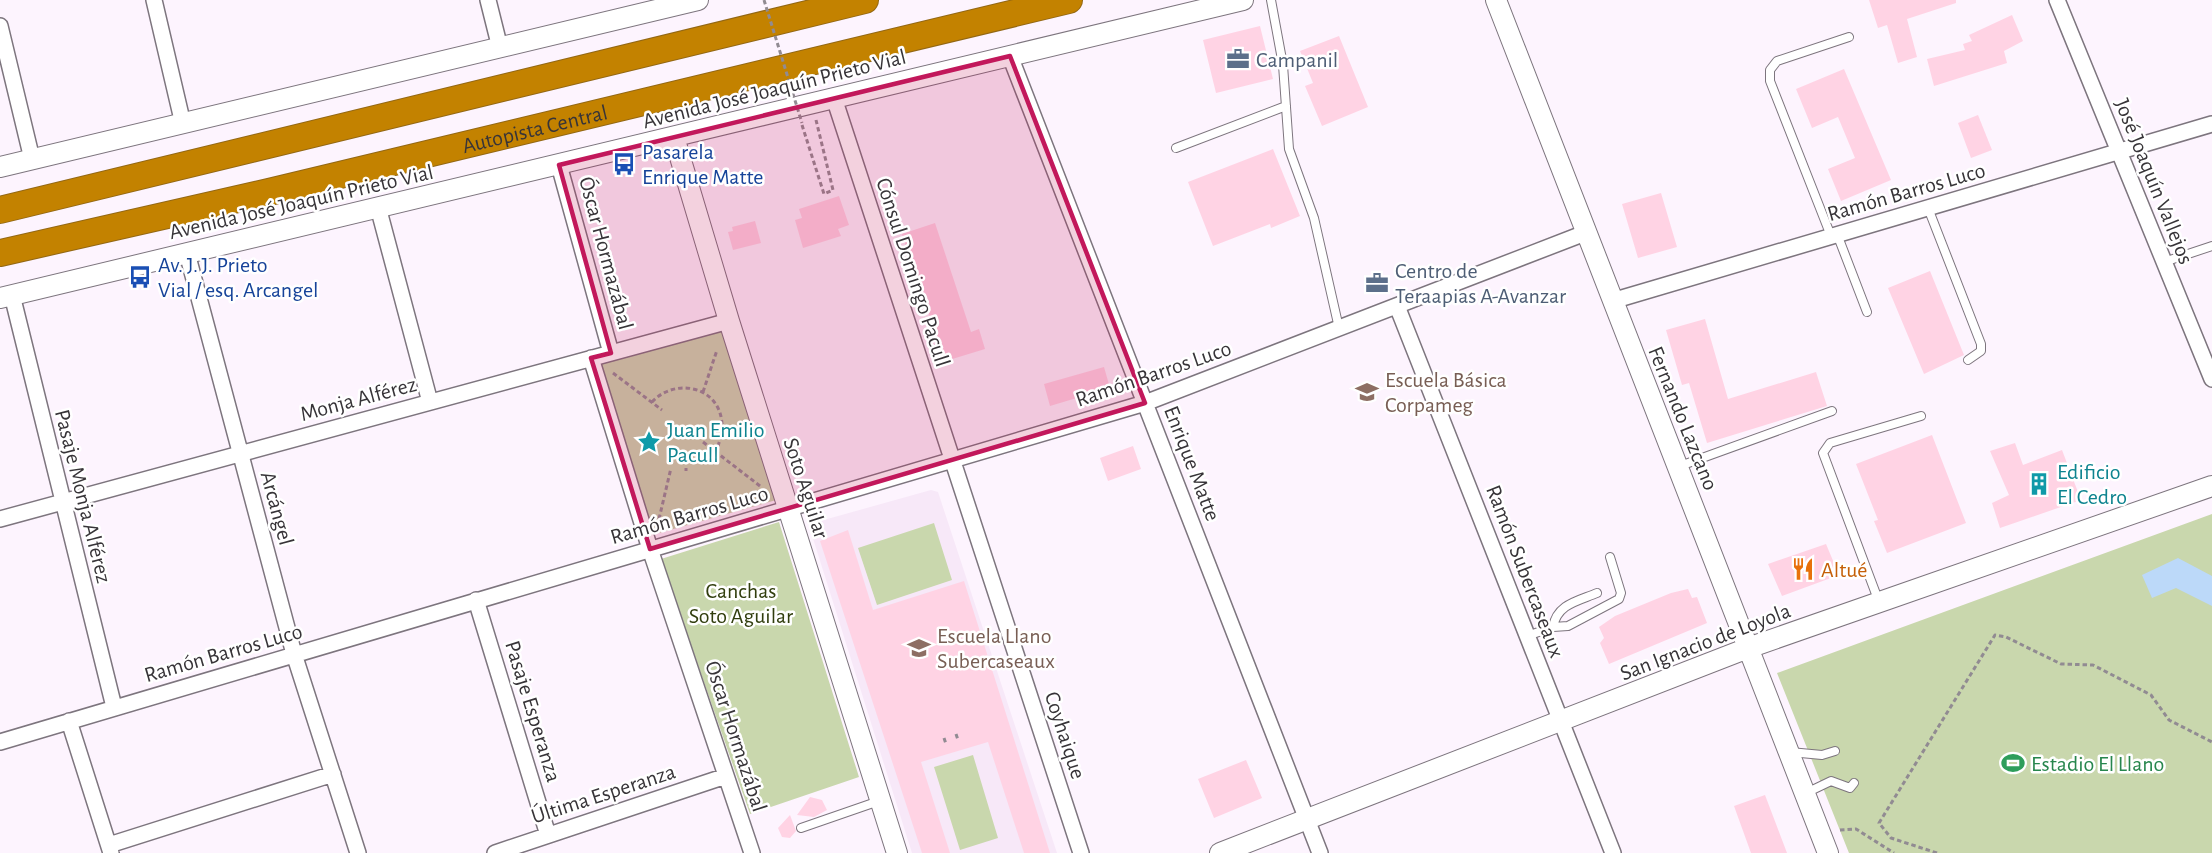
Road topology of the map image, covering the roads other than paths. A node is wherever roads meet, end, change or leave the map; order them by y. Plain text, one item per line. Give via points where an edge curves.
1 (154, 0) edge
2 (488, 0) edge
3 (698, 0) edge
4 (865, 0) edge
5 (1069, 0) edge
6 (1243, 0) edge
7 (1271, 0) edge
8 (1496, 0) edge
9 (2057, 0) edge
10 (0, 26) edge
11 (1849, 37) dead end
12 (500, 48) junction
13 (3, 56) edge
14 (1010, 56) junction
15 (834, 98) junction
16 (1286, 106) junction
17 (183, 124) junction
18 (2212, 124) edge
19 (674, 137) junction
20 (1176, 148) dead end
21 (2119, 151) junction
22 (32, 159) junction
23 (559, 165) junction
24 (0, 167) edge
25 (378, 207) junction
26 (1928, 208) junction
27 (0, 210) edge
28 (1585, 233) junction
29 (1834, 235) junction
30 (2212, 246) edge
31 (0, 253) edge
32 (187, 253) junction
33 (2164, 262) junction
34 (6, 296) edge
35 (1612, 301) junction
36 (1397, 306) junction
37 (1867, 312) dead end
38 (729, 321) junction
39 (1340, 328) junction
40 (611, 353) junction
41 (591, 358) junction
42 (1968, 360) dead end
43 (2212, 379) edge
44 (430, 402) junction
45 (1145, 404) junction
46 (1832, 411) dead end
47 (1921, 416) dead end
48 (240, 454) junction
49 (951, 460) junction
50 (1678, 467) junction
51 (2212, 486) edge
52 (62, 502) junction
53 (788, 508) junction
54 (0, 519) edge
55 (650, 549) junction
56 (1610, 557) dead end
57 (1597, 593) dead end
58 (476, 600) junction
59 (1879, 603) junction
60 (1553, 627) junction
61 (1527, 636) junction
62 (1748, 648) junction
63 (294, 654) junction
64 (114, 708) junction
65 (69, 721) junction
66 (1561, 722) junction
67 (0, 742) edge
68 (1836, 751) dead end
69 (1789, 752) junction
70 (333, 774) junction
71 (726, 776) junction
72 (1854, 783) dead end
73 (1805, 793) junction
74 (880, 800) junction
75 (1308, 821) junction
76 (801, 828) dead end
77 (548, 835) junction
78 (1825, 845) edge
79 (110, 849) edge
80 (358, 853) edge
81 (495, 853) edge
82 (752, 853) edge
83 (897, 853) edge
84 (1081, 853) edge
85 (1220, 853) edge
86 (1320, 853) edge
87 (1613, 853) edge

1 - 17 street
2 - 12 street
3 - 12 street
4 - 27 highway, Autopista Central
5 - 31 highway, Autopista Central
6 - 14 street, Avenida José Joaquín Prieto Vial
7 - 16 lane
8 - 28 street, Fernando Lazcano
9 - 21 street, José Joaquín Vallejos
10 - 13 street
11 - 29 lane via 1778,61 1770,70 1770,81
12 - 17 street
13 - 22 street
14 - 15 street, Avenida José Joaquín Prieto Vial
14 - 45 street, Enrique Matte
15 - 19 street, Avenida José Joaquín Prieto Vial
15 - 49 street, Cónsul Domingo Pacull
16 - 20 lane
16 - 39 lane via 1289,149 1314,218
17 - 22 street
18 - 21 street, Ramón Barros Luco
19 - 23 street, Avenida José Joaquín Prieto Vial
19 - 38 street, Soto Aguilar
21 - 26 street, Ramón Barros Luco
21 - 33 street, José Joaquín Vallejos
22 - 24 street
23 - 25 street, Avenida José Joaquín Prieto Vial
23 - 40 street, Óscar Hormazábal
25 - 32 street, Avenida José Joaquín Prieto Vial
25 - 44 street
26 - 29 street, Ramón Barros Luco
26 - 42 lane via 1981,344 1982,351
28 - 35 street, Fernando Lazcano
28 - 36 street, Ramón Barros Luco
29 - 35 street, Ramón Barros Luco
29 - 37 lane
30 - 33 lane
32 - 34 street, Avenida José Joaquín Prieto Vial
32 - 48 street, Arcángel
33 - 43 street, José Joaquín Vallejos
34 - 52 street, Pasaje Monja Alférez
35 - 50 street, Fernando Lazcano
36 - 39 street, Ramón Barros Luco
36 - 61 street, Ramón Subercaseaux
38 - 40 street, Monja Alférez
38 - 53 street, Soto Aguilar
39 - 45 street, Ramón Barros Luco
40 - 41 street, Monja Alférez
41 - 44 street, Monja Alférez
41 - 55 street, Óscar Hormazábal
44 - 48 street, Monja Alférez
45 - 49 street, Ramón Barros Luco
45 - 75 street, Enrique Matte
46 - 50 lane
47 - 59 lane via 1830,443 1823,453
48 - 52 street, Monja Alférez
48 - 63 street, Arcángel
49 - 53 street, Ramón Barros Luco
49 - 84 street, Coyhaique
50 - 62 street, Fernando Lazcano
51 - 59 street, San Ignacio de Loyola
52 - 54 street, Monja Alférez
52 - 64 street, Pasaje Monja Alférez
53 - 55 street, Ramón Barros Luco
53 - 74 street, Soto Aguilar
55 - 58 street, Ramón Barros Luco
55 - 71 street, Óscar Hormazábal
56 - 60 lane via 1621,593 1619,599 1568,626
57 - 60 lane via 1560,609
58 - 63 street, Ramón Barros Luco
58 - 77 street, Pasaje Esperanza
59 - 62 street, San Ignacio de Loyola
60 - 61 lane
61 - 66 street, Ramón Subercaseaux
62 - 66 street, San Ignacio de Loyola
62 - 69 street, Fernando Lazcano
63 - 64 street, Ramón Barros Luco
63 - 70 street, Arcángel
64 - 65 street, Ramón Barros Luco
65 - 67 street, Ramón Barros Luco
65 - 79 street
66 - 75 street, San Ignacio de Loyola
66 - 87 street, Ramón Subercaseaux
68 - 69 lane via 1822,755
69 - 73 street, Fernando Lazcano
70 - 79 street
70 - 80 street, Arcángel
71 - 77 street, Última Esperanza
71 - 82 street, Óscar Hormazábal
72 - 73 lane via 1844,788 1831,781
73 - 78 street, Fernando Lazcano
74 - 76 lane
74 - 83 street, Soto Aguilar
75 - 85 street, San Ignacio de Loyola
75 - 86 street, Enrique Matte
77 - 81 street, Última Esperanza

